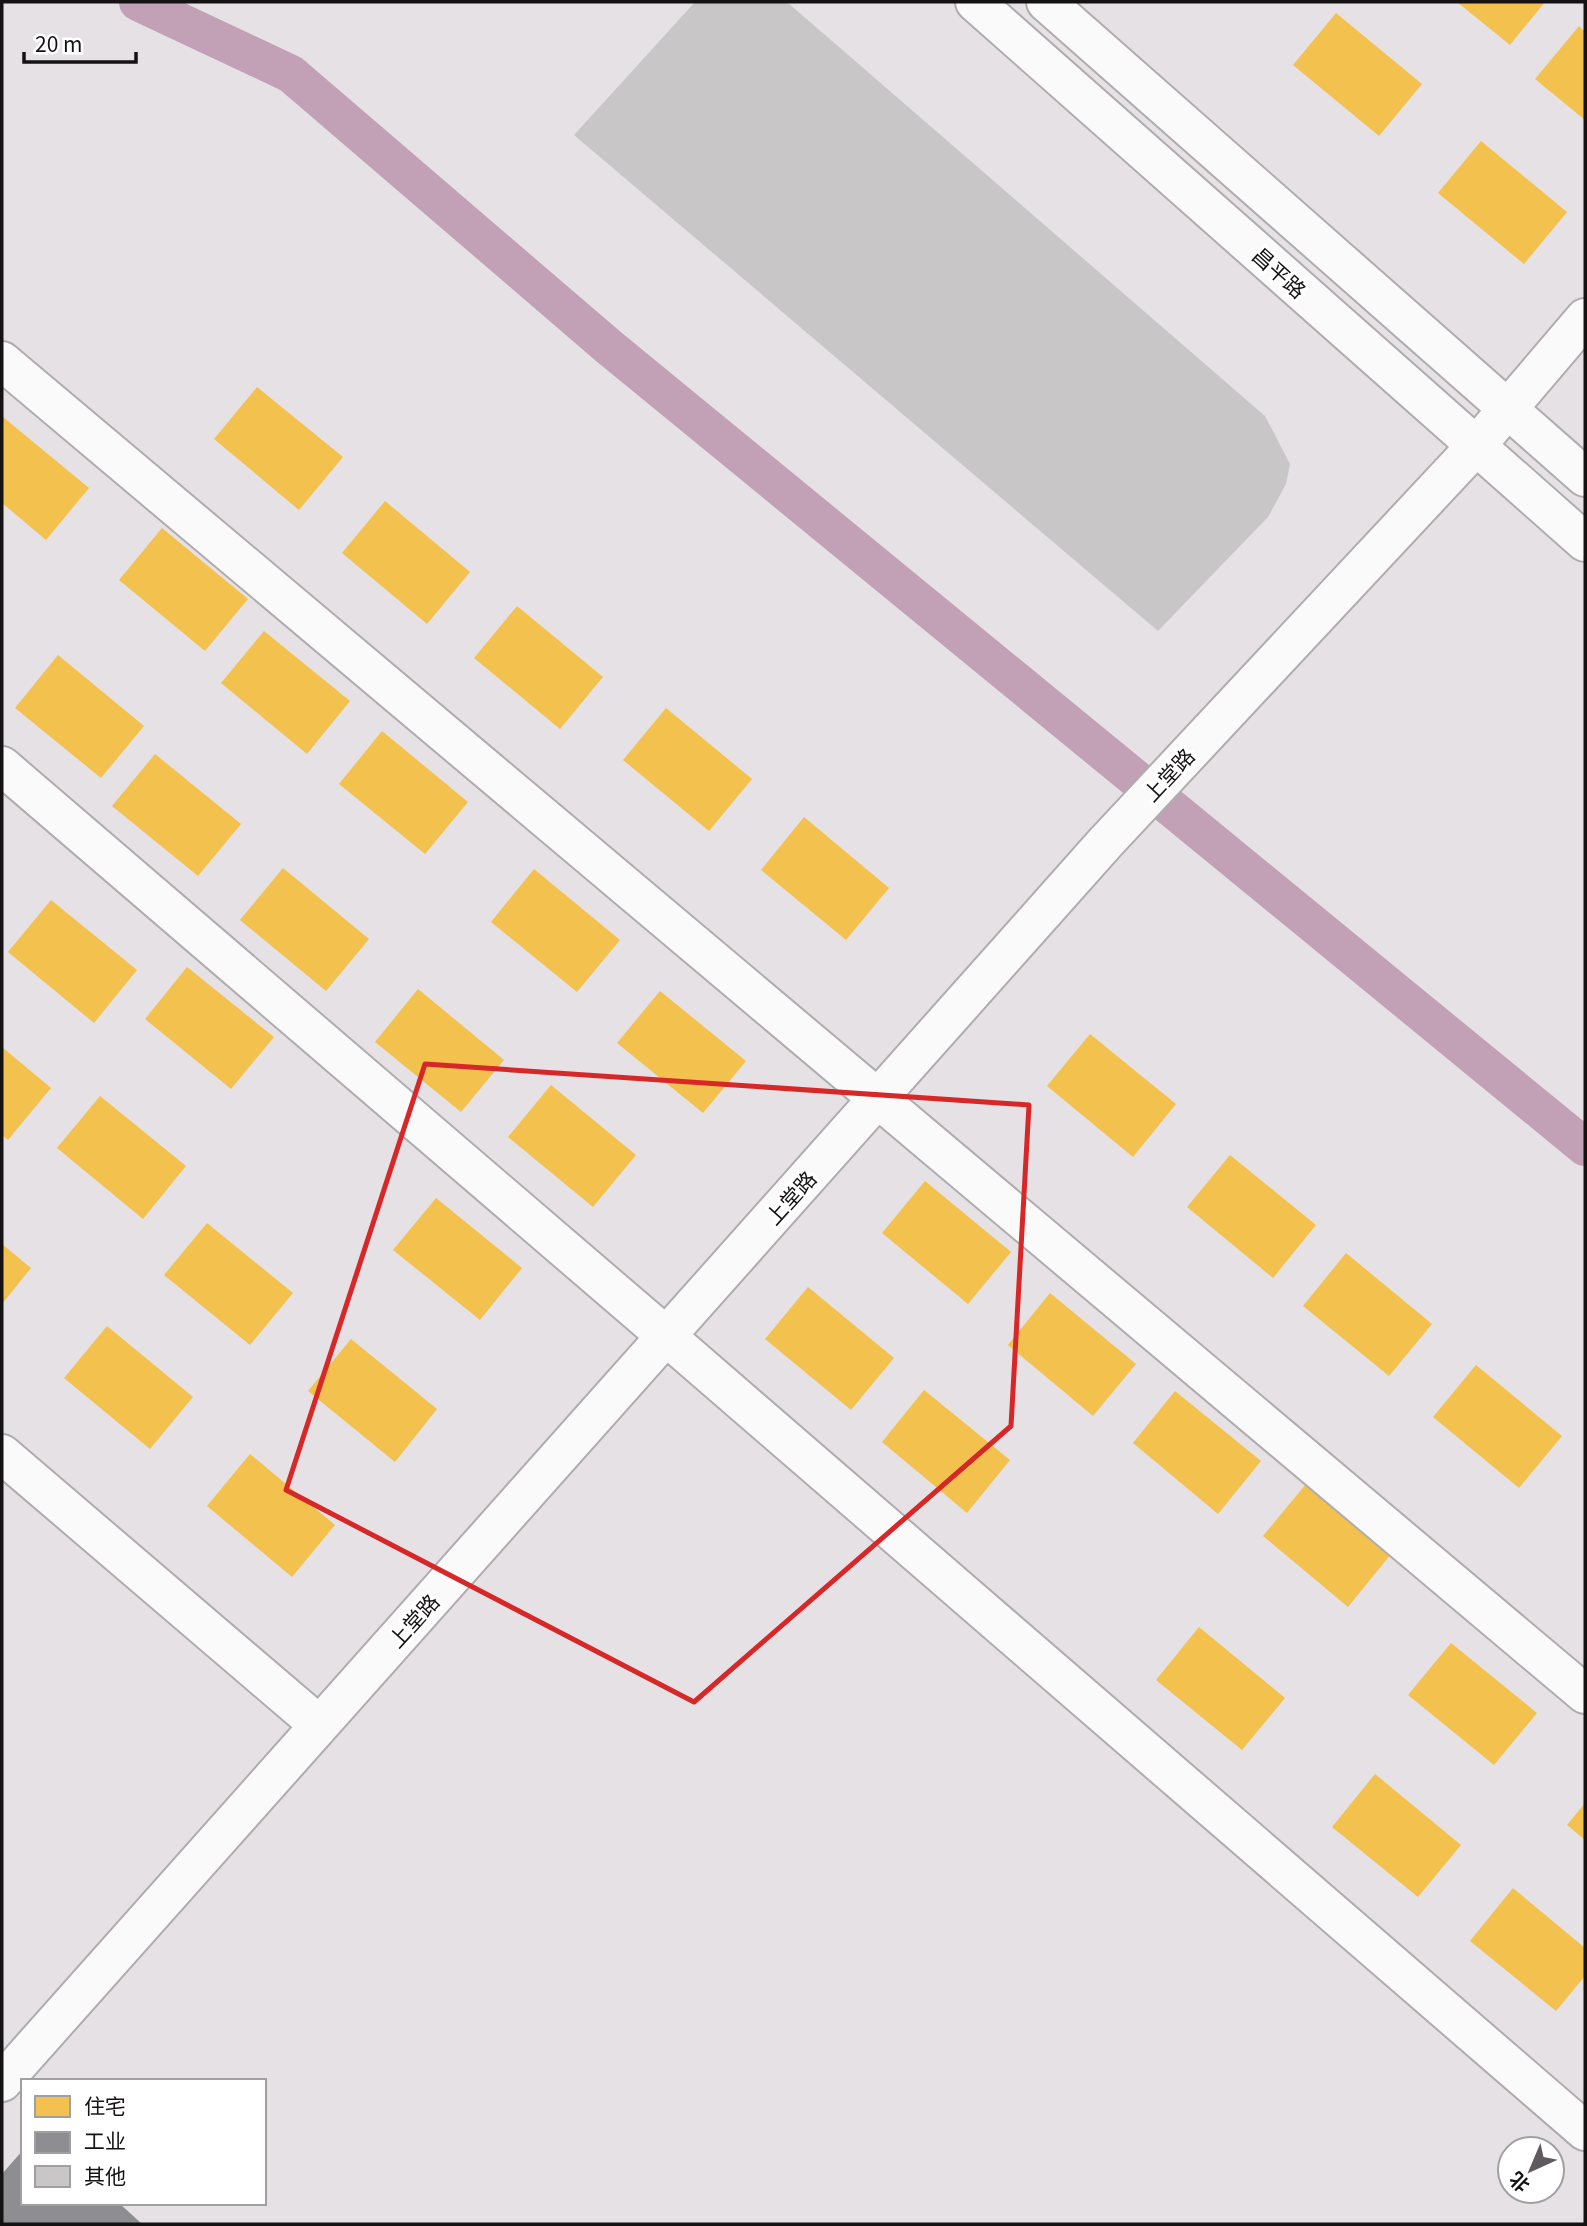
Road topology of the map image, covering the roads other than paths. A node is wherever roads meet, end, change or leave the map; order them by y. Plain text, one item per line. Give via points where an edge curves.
1 (975, 2) edge
2 (1046, 2) edge
3 (1585, 318) edge
4 (2, 361) edge
5 (1507, 409) junction
6 (1476, 446) junction
7 (1585, 477) edge
8 (1585, 542) edge
9 (2, 766) edge
10 (879, 1097) junction
11 (666, 1336) junction
12 (2, 1454) edge
13 (1585, 1694) edge
14 (319, 1726) junction
15 (2, 2082) edge
16 (1585, 2131) edge

1 - 6 street, 昌平路
2 - 5 street
3 - 5 street, 上堂路
4 - 10 street
5 - 6 street, 上堂路
5 - 7 street
6 - 8 street, 昌平路
6 - 10 street, 上堂路 via 1105,843
9 - 11 street
10 - 11 street, 上堂路
10 - 13 street
11 - 14 street, 上堂路
11 - 16 street
12 - 14 street
14 - 15 street, 上堂路

